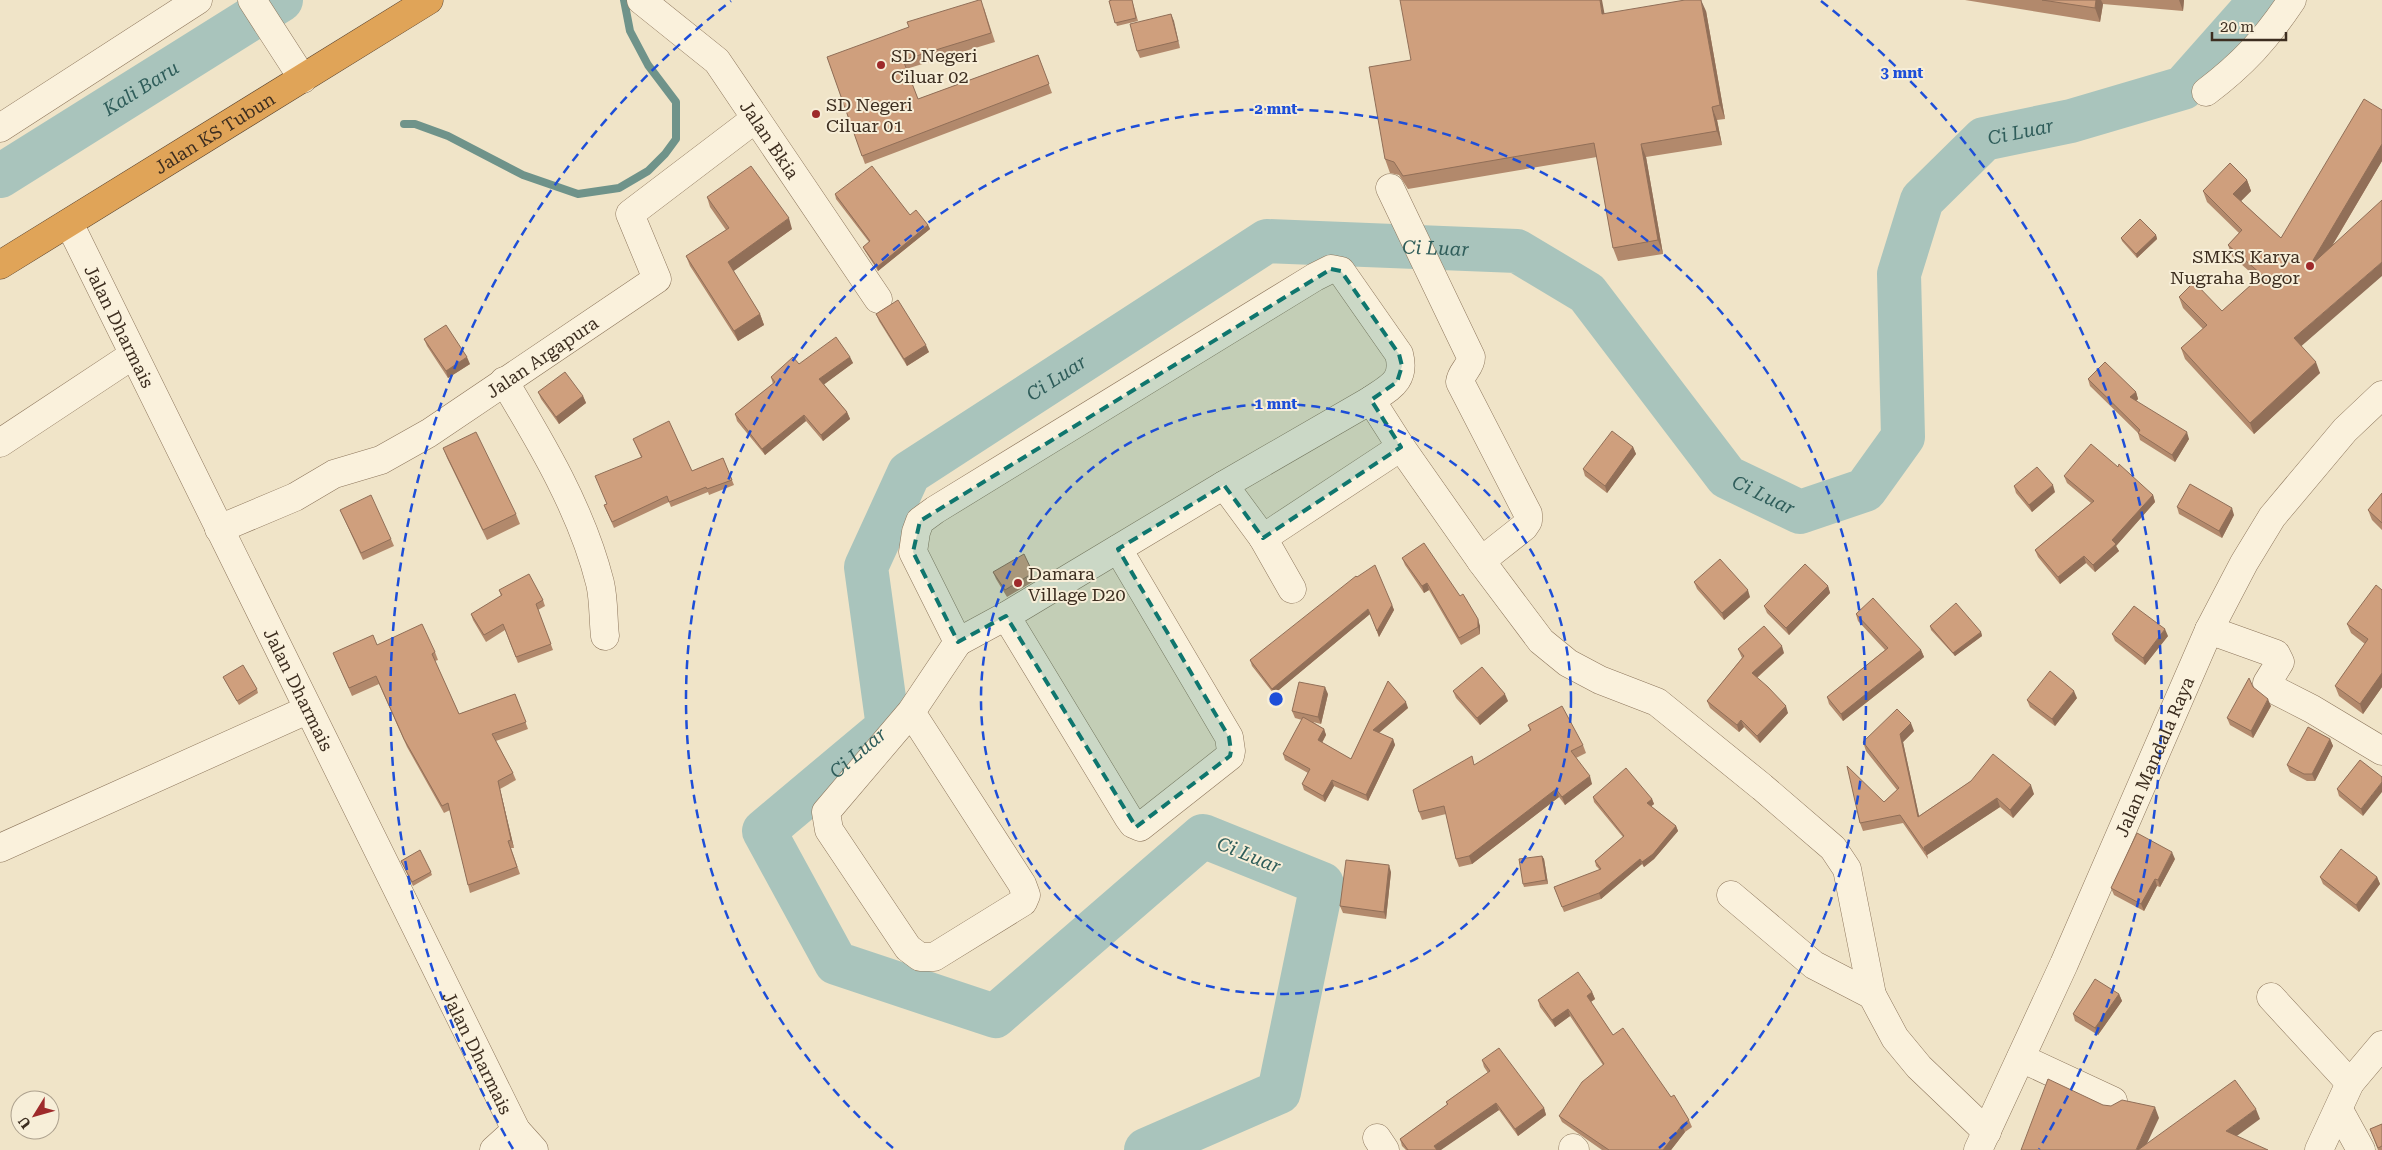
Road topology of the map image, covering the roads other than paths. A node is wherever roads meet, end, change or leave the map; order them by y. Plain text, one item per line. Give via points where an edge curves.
1 (198, 0) edge
2 (429, 0) edge
3 (641, 0) edge
4 (2292, 0) edge
5 (254, 2) edge
6 (296, 68) junction
7 (2206, 92) dead end
8 (755, 119) junction
9 (0, 128) edge
10 (1390, 188) dead end
11 (68, 223) junction
12 (0, 265) edge
13 (878, 299) dead end
14 (133, 355) junction
15 (504, 382) junction
16 (2382, 395) edge
17 (1370, 400) junction
18 (0, 443) edge
19 (1401, 447) junction
20 (1224, 485) junction
21 (219, 529) junction
22 (1263, 538) junction
23 (1118, 549) junction
24 (1480, 561) junction
25 (1292, 589) dead end
26 (1006, 616) junction
27 (2210, 630) junction
28 (605, 636) dead end
29 (958, 642) junction
30 (307, 710) junction
31 (911, 712) junction
32 (2382, 751) edge
33 (0, 848) edge
34 (1731, 895) dead end
35 (1872, 995) junction
36 (2271, 997) dead end
37 (2382, 1045) edge
38 (2021, 1058) junction
39 (2350, 1083) junction
40 (2113, 1101) dead end
41 (2339, 1110) junction
42 (525, 1140) edge
43 (1983, 1141) edge
44 (494, 1150) edge
45 (2319, 1150) edge
46 (2361, 1150) edge

1 - 9 street
2 - 6 highway, Jalan KS Tubun
3 - 8 street, Jalan Bkia via 717,61
4 - 7 street via 2270,34 2239,66
5 - 6 street
6 - 11 highway, Jalan KS Tubun
8 - 13 street, Jalan Bkia
8 - 15 street, Jalan Argapura via 630,214 657,279
10 - 24 street via 1471,357 1460,382 1528,514 1524,527
11 - 12 highway, Jalan KS Tubun
11 - 14 street, Jalan Dharmais
14 - 18 street
14 - 21 street, Jalan Dharmais
15 - 21 street, Jalan Argapura via 429,433 381,460 334,474 295,497
15 - 28 street via 543,448 585,538 600,584
16 - 27 street, Jalan Mandala Raya via 2345,430 2272,517
17 - 19 street
17 - 20 street
17 - 29 street via 1397,382 1402,366 1399,354 1341,271 1331,269 920,521 913,552
19 - 22 street
19 - 24 street
20 - 22 street
20 - 23 street
21 - 30 street, Jalan Dharmais
22 - 25 street
23 - 26 street
23 - 26 street via 1229,738 1232,751 1230,756 1140,827 1128,817
24 - 35 street via 1541,641 1568,663 1600,680 1656,702 1833,848 1847,869
26 - 29 street
27 - 32 street via 2276,654 2280,662 2267,683 2269,687
27 - 38 street, Jalan Mandala Raya
29 - 31 street
30 - 33 street
30 - 42 street, Jalan Dharmais
31 - 31 street via 826,812 826,819 829,830 908,948 920,957 934,957 1023,902 1026,894
34 - 35 street via 1814,964
35 - 43 street via 1895,1038
36 - 39 street
37 - 39 street
38 - 40 street
38 - 43 street, Jalan Mandala Raya
39 - 41 street
41 - 45 street
41 - 46 street
42 - 44 street, Jalan Dharmais

